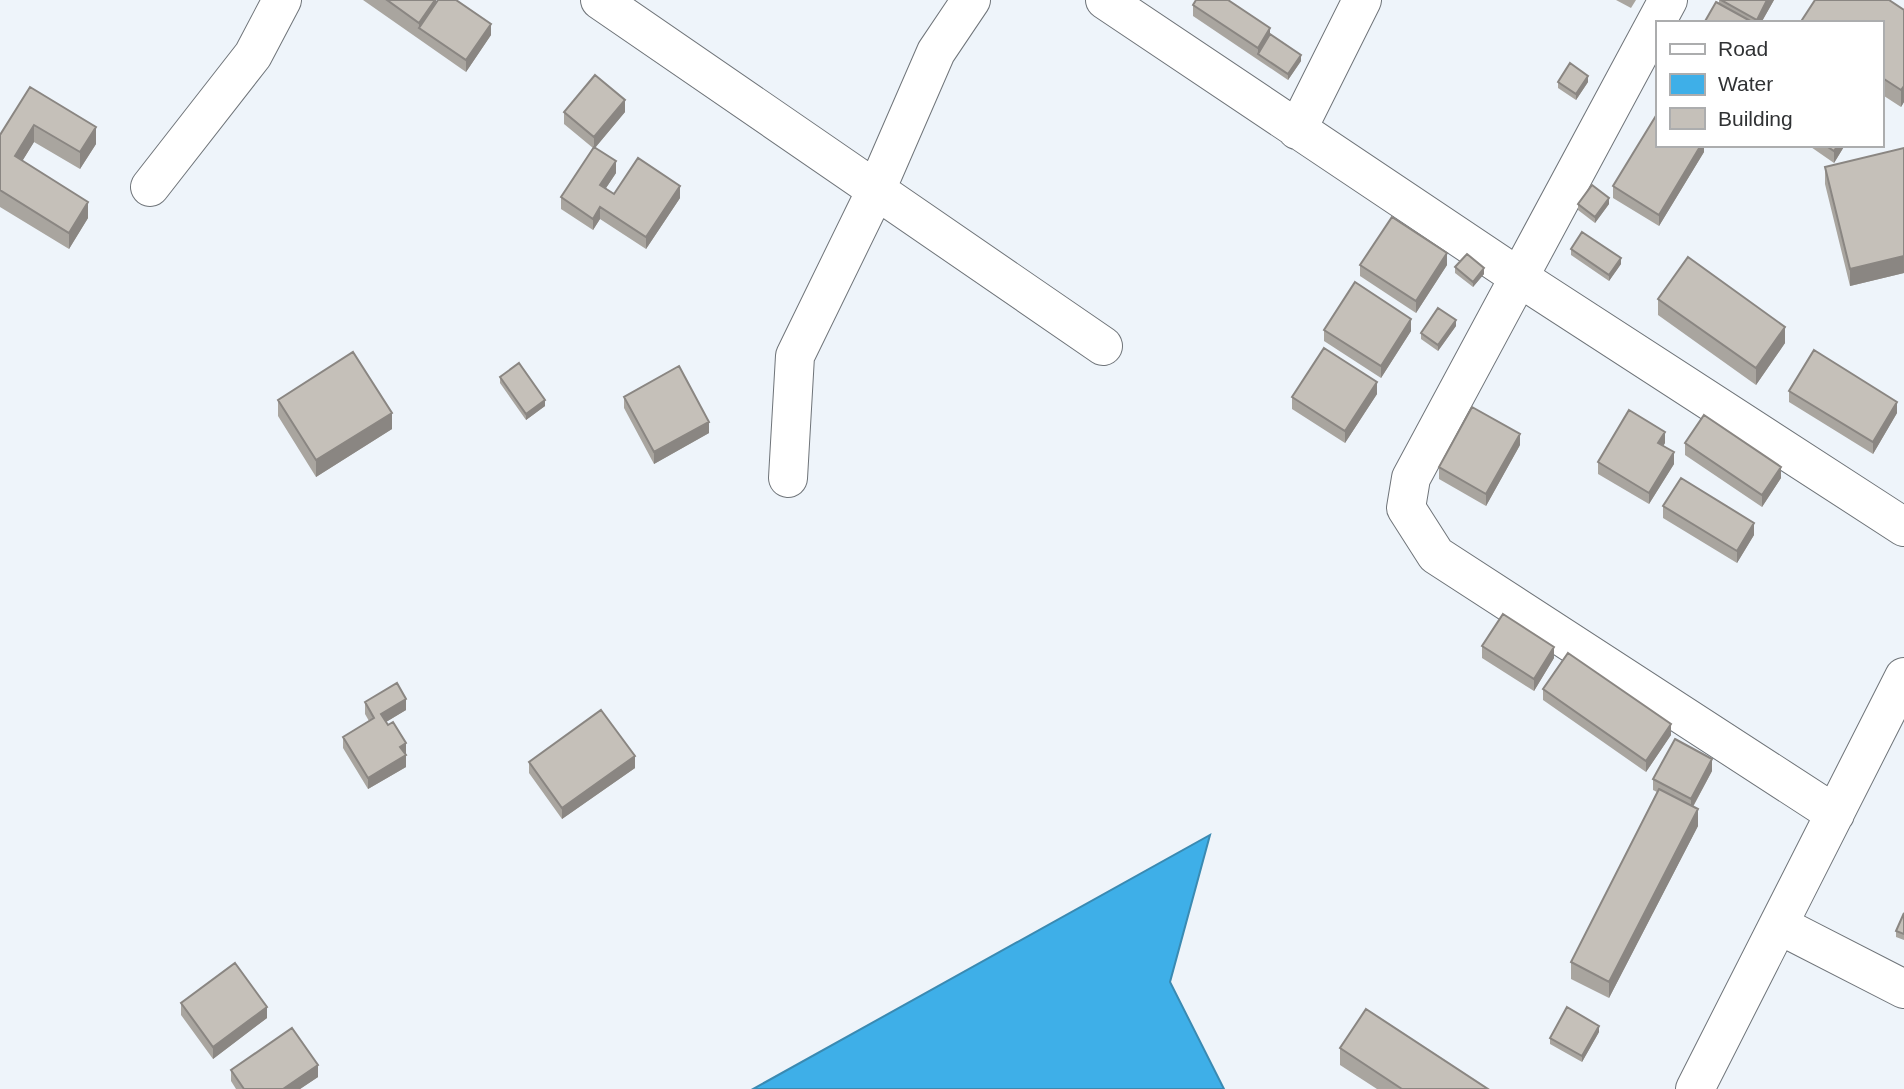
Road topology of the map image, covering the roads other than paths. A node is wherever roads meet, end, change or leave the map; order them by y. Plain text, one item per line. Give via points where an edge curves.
1 (282, 0) edge
2 (600, 0) edge
3 (971, 0) edge
4 (1105, 0) edge
5 (1362, 0) edge
6 (1668, 0) edge
7 (1657, 21) edge
8 (1656, 23) edge
9 (1297, 130) junction
10 (150, 187) dead end
11 (876, 190) junction
12 (1520, 278) junction
13 (1103, 346) dead end
14 (788, 478) dead end
15 (1904, 527) edge
16 (1904, 677) edge
17 (1835, 814) junction
18 (1779, 925) junction
19 (1904, 989) edge
20 (1695, 1089) edge

1 - 10 street via 253,55
2 - 11 street
3 - 11 street via 936,52
4 - 9 street
5 - 9 street
6 - 7 street
8 - 12 street
9 - 12 street
11 - 13 street
11 - 14 street via 795,356
12 - 15 street
12 - 17 street via 1411,478 1406,508 1420,534 1436,555
16 - 17 street
17 - 18 street
18 - 19 street
18 - 20 street

